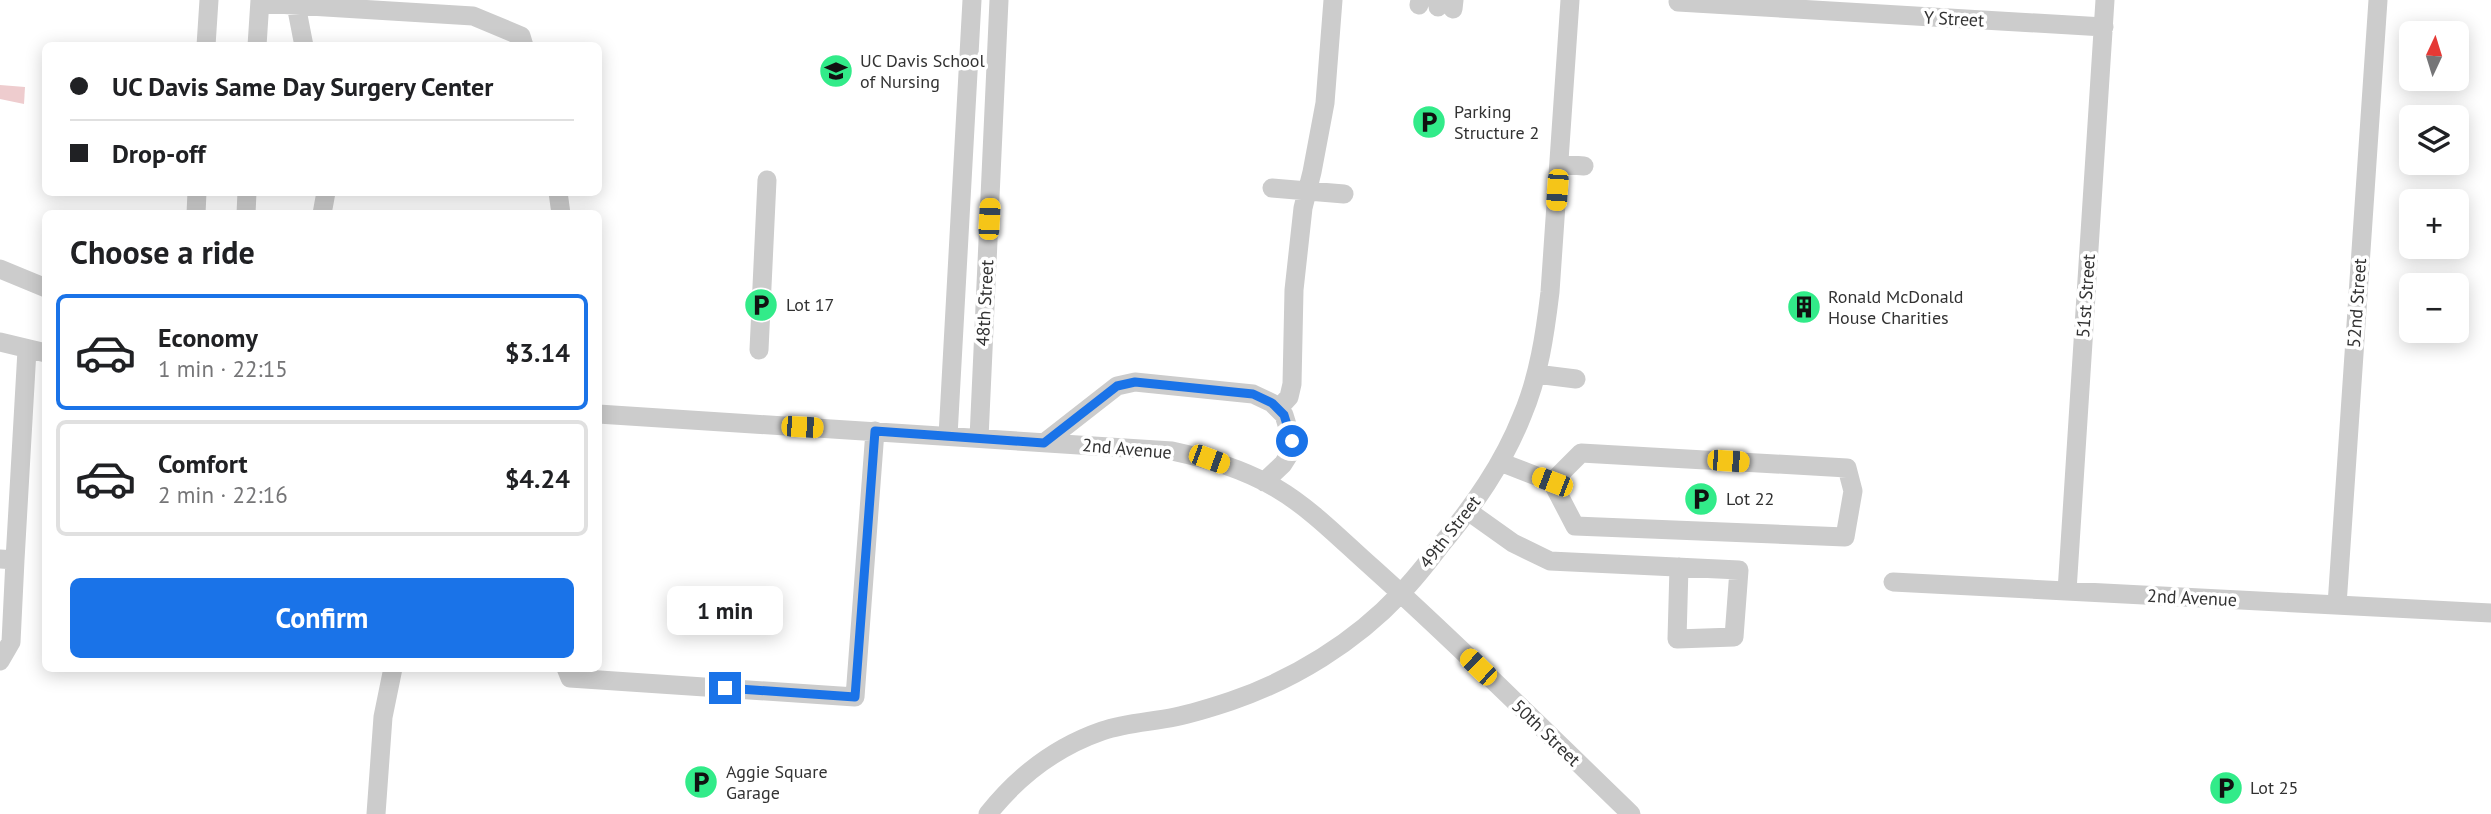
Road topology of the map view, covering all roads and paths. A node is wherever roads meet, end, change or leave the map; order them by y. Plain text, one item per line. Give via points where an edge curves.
1 (209, 0) edge
2 (972, 0) edge
3 (999, 0) edge
4 (1333, 0) edge
5 (1570, 0) edge
6 (2105, 0) edge
7 (2378, 0) edge
8 (260, 2) edge
9 (1678, 2) dead end
10 (296, 5) junction
11 (1825, 6) edge
12 (473, 8) edge
13 (2104, 27) junction
14 (205, 42) edge
15 (257, 42) edge
16 (303, 42) edge
17 (523, 42) edge
18 (1559, 164) junction
19 (1584, 166) dead end
20 (767, 180) dead end
21 (1272, 188) dead end
22 (1307, 192) junction
23 (1344, 194) dead end
24 (0, 269) edge
25 (42, 286) edge
26 (0, 342) edge
27 (759, 350) dead end
28 (36, 352) edge
29 (1536, 374) junction
30 (1576, 379) dead end
31 (1278, 409) junction
32 (602, 414) edge
33 (875, 431) junction
34 (948, 436) junction
35 (979, 438) junction
36 (1044, 443) junction
37 (1500, 462) junction
38 (1264, 482) junction
39 (1552, 482) junction
40 (1468, 511) junction
41 (8, 560) edge
42 (1679, 567) junction
43 (1893, 582) dead end
44 (2067, 591) junction
45 (1401, 594) junction
46 (2337, 605) junction
47 (2491, 613) edge
48 (0, 661) edge
49 (392, 672) edge
50 (568, 672) edge
51 (376, 814) edge
52 (988, 814) edge
53 (1631, 814) edge

1 - 14 street
2 - 34 street, 48th Street
3 - 35 street, 48th Street
4 - 22 street via 1325,103
5 - 18 street, 49th Street
6 - 13 street, 51st Street
7 - 46 street, 52nd Street
8 - 10 street
8 - 15 street
9 - 11 street, Y Street
10 - 12 street
10 - 16 street
11 - 13 street, Y Street
12 - 17 street via 522,36
13 - 44 street, 51st Street
18 - 19 street
18 - 29 street, 49th Street via 1550,292
20 - 27 street
21 - 22 street
22 - 23 street
22 - 31 street via 1294,290 1292,383 1289,397
24 - 25 street
26 - 28 street
28 - 41 street
29 - 30 street
29 - 37 street, 49th Street
31 - 36 street via 1253,394 1135,382 1117,386
31 - 38 street via 1290,428 1290,453
32 - 33 street, 2nd Avenue
33 - 34 street, 2nd Avenue
33 - 50 street via 855,697 570,678
34 - 35 street, 2nd Avenue
35 - 36 street, 2nd Avenue
36 - 38 street, 2nd Avenue via 1172,451 1209,459
37 - 39 street
37 - 40 street, 49th Street
38 - 45 street, 2nd Avenue via 1308,511
39 - 39 street via 1581,453 1847,468 1853,491 1845,537 1574,526
40 - 42 street via 1513,543 1550,561
40 - 45 street, 49th Street
41 - 48 street via 11,642
42 - 42 street via 1677,639 1734,637 1738,570
43 - 44 street, 2nd Avenue
44 - 46 street, 2nd Avenue
45 - 52 street, 49th Street via 1345,642 1271,685 1204,709 1103,731 1056,752 1026,773
45 - 53 street, 50th Street
46 - 47 street, 2nd Avenue
49 - 51 street via 383,717

